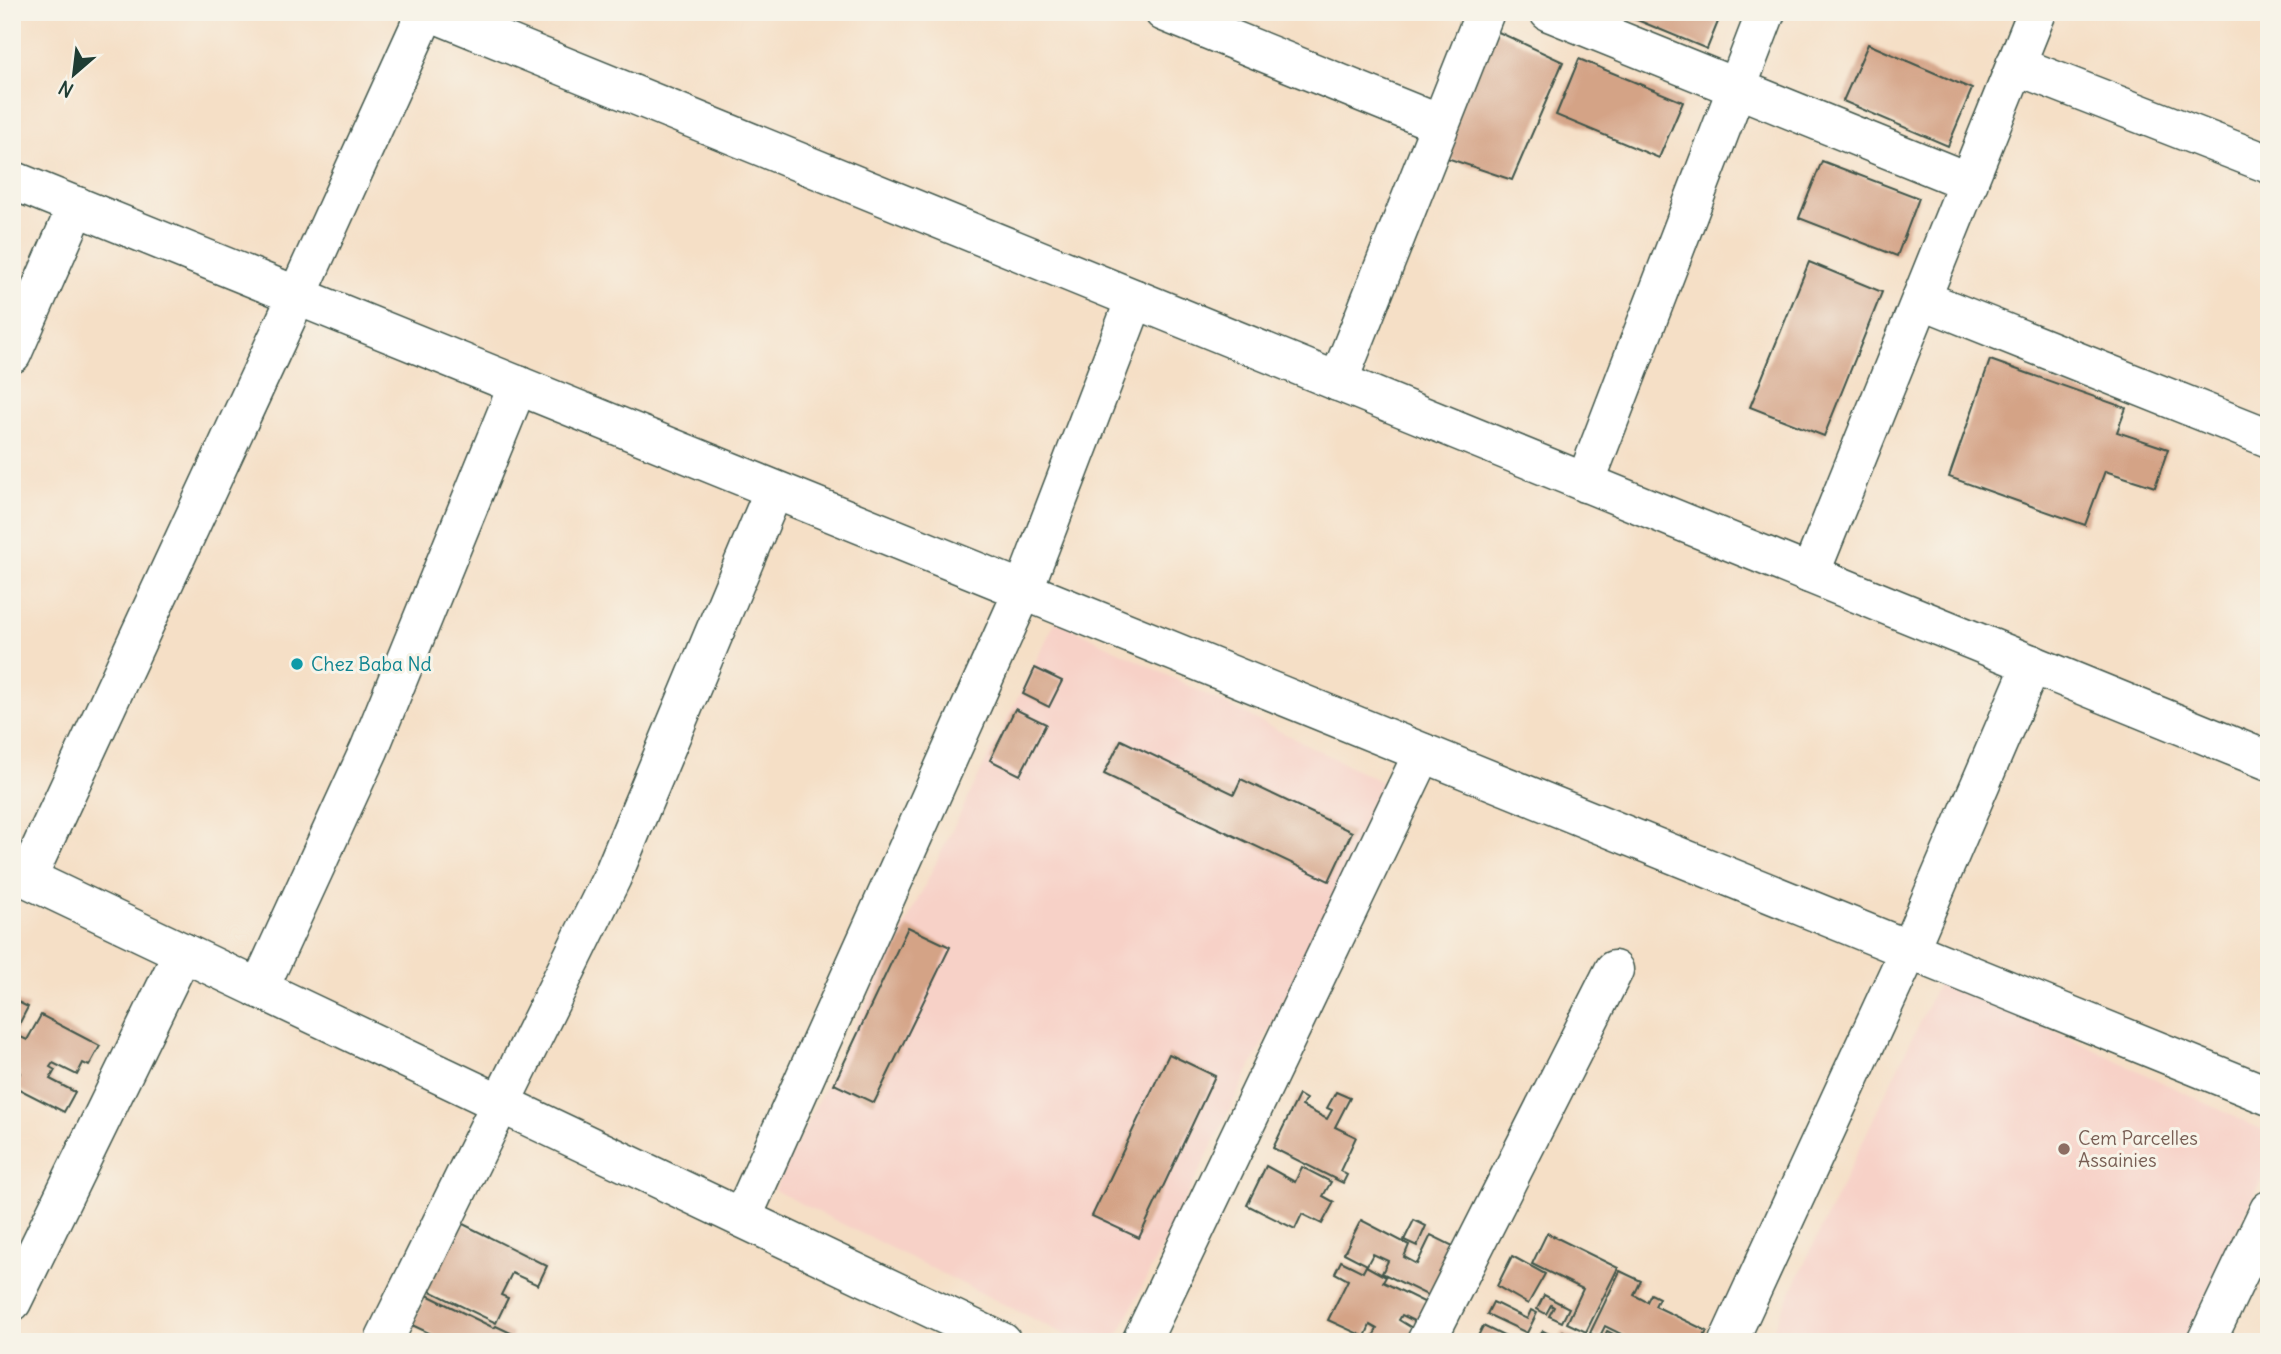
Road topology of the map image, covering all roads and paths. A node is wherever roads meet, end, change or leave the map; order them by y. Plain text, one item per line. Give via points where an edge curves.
1 (426, 12) edge
2 (431, 12) edge
3 (1164, 12) edge
4 (1485, 12) edge
5 (1549, 12) edge
6 (1766, 12) edge
7 (2037, 12) edge
8 (2015, 65) junction
9 (1737, 88) junction
10 (1440, 124) junction
11 (2269, 164) edge
12 (12, 180) edge
13 (1969, 182) junction
14 (76, 206) junction
15 (297, 296) junction
16 (1135, 299) junction
17 (1921, 299) junction
18 (12, 354) edge
19 (1338, 382) junction
20 (518, 385) junction
21 (2269, 438) edge
22 (1586, 483) junction
23 (775, 490) junction
24 (1810, 574) junction
25 (1023, 590) junction
26 (2032, 664) junction
27 (1423, 753) junction
28 (2269, 761) edge
29 (19, 874) edge
30 (1909, 950) junction
31 (183, 952) junction
32 (1614, 970) dead end
33 (259, 989) junction
34 (2269, 1096) edge
35 (501, 1103) junction
36 (2269, 1210) edge
37 (742, 1218) junction
38 (12, 1302) edge
39 (384, 1338) dead end
40 (1002, 1342) edge
41 (1141, 1342) edge
42 (1426, 1342) edge
43 (1728, 1342) edge
44 (2206, 1342) edge

1 - 15 street
2 - 16 street
3 - 10 street
4 - 10 street
5 - 9 street
6 - 9 street
7 - 8 street
8 - 11 street
8 - 13 street
9 - 13 street
9 - 22 street
10 - 19 street
12 - 14 street
13 - 17 street
14 - 15 street
14 - 18 street
15 - 20 street
15 - 29 street
16 - 19 street
16 - 25 street
17 - 21 street
17 - 24 street
19 - 22 street
20 - 23 street
20 - 33 street via 369,750
22 - 24 street
23 - 25 street
23 - 35 street via 612,877
24 - 26 street
25 - 27 street
25 - 37 street
26 - 28 street
26 - 30 street
27 - 30 street
27 - 41 street
29 - 31 street
30 - 34 street
30 - 43 street
31 - 33 street
31 - 38 street
32 - 42 street
33 - 35 street
35 - 37 street
35 - 39 street
36 - 44 street
37 - 40 street

